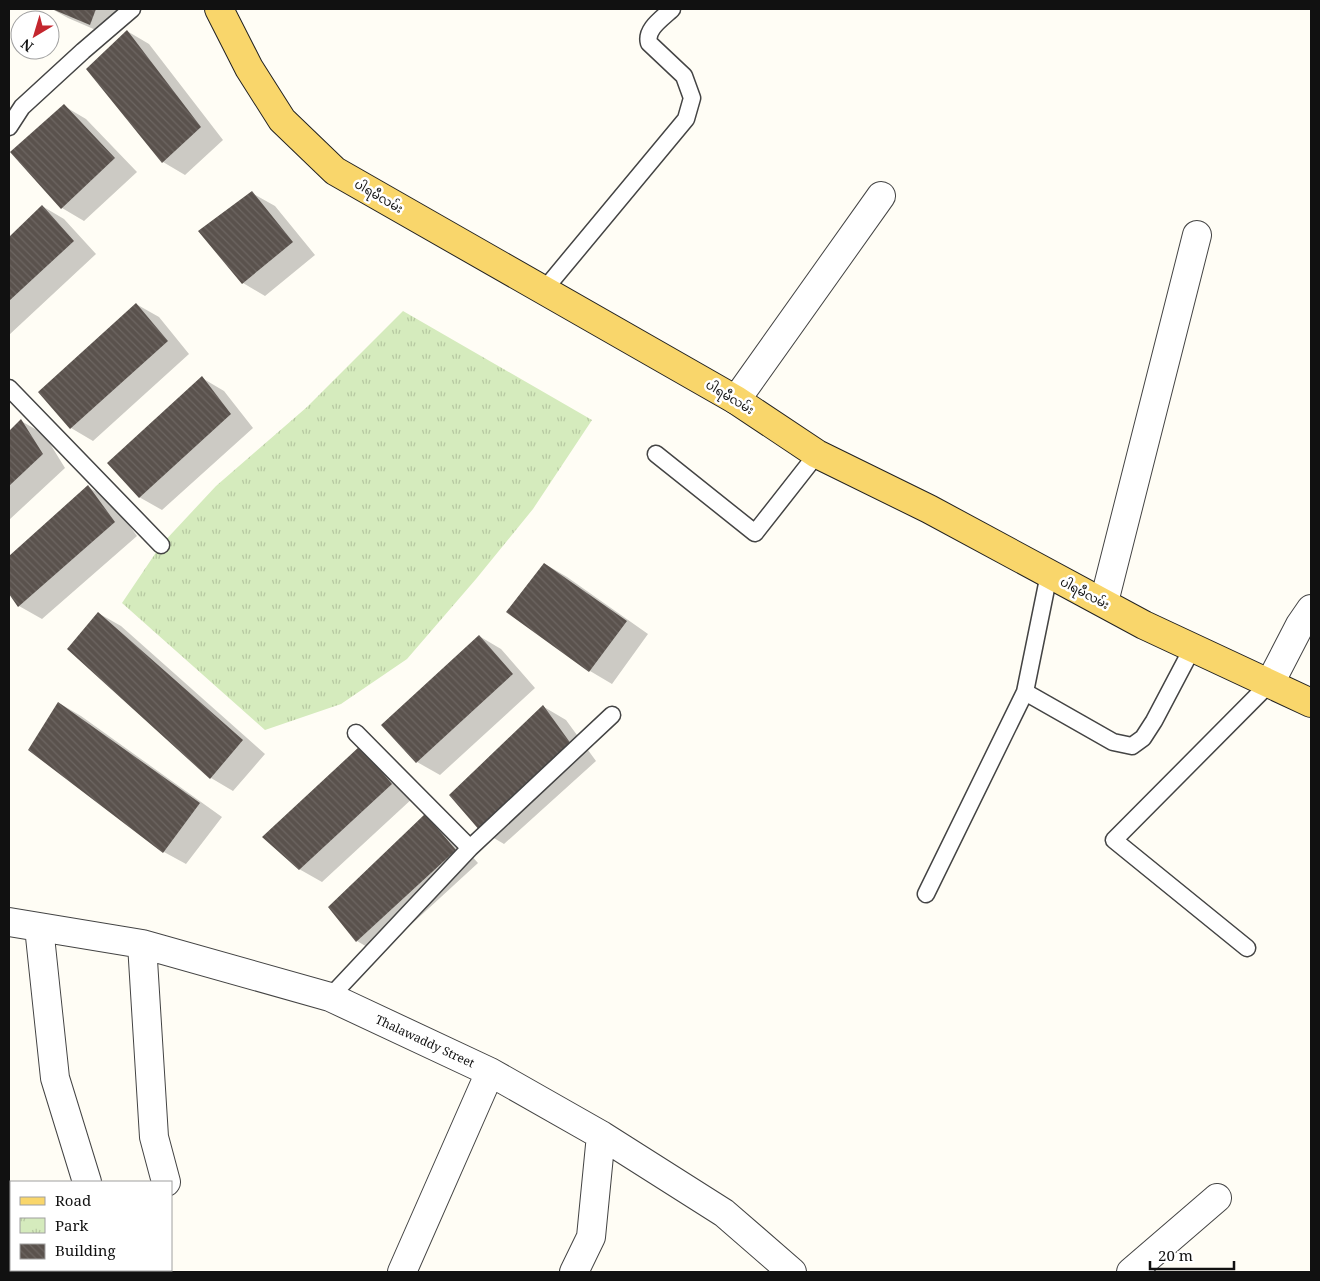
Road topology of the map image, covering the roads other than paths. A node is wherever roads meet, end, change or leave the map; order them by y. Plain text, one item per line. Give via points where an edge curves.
1 (132, 9) edge
2 (219, 9) edge
3 (672, 9) edge
4 (9, 127) edge
5 (881, 196) dead end
6 (1197, 235) dead end
7 (544, 290) junction
8 (9, 388) edge
9 (736, 400) junction
10 (656, 454) dead end
11 (817, 454) junction
12 (161, 545) dead end
13 (1049, 574) junction
14 (1104, 602) junction
15 (1311, 609) edge
16 (1193, 647) junction
17 (1270, 684) junction
18 (1025, 692) junction
19 (1311, 703) edge
20 (612, 715) dead end
21 (356, 732) dead end
22 (470, 848) junction
23 (926, 894) dead end
24 (9, 922) edge
25 (39, 927) junction
26 (142, 944) junction
27 (1247, 948) dead end
28 (330, 997) junction
29 (490, 1072) junction
30 (601, 1135) junction
31 (87, 1181) edge
32 (166, 1181) edge
33 (1217, 1198) dead end
34 (402, 1272) edge
35 (574, 1272) edge
36 (792, 1272) edge
37 (1131, 1272) edge

1 - 4 lane via 22,107
2 - 7 main road, ပါရမီလမ်း via 249,68 282,120 335,171
3 - 7 lane via 647,37 649,43 684,76 692,98 686,120
5 - 9 street
6 - 14 street
7 - 9 main road, ပါရမီလမ်း
8 - 12 lane
9 - 11 main road, ပါရမီလမ်း
10 - 11 lane via 755,533
11 - 13 main road, ပါရမီလမ်း via 929,509
13 - 14 main road, ပါရမီလမ်း
13 - 18 lane
14 - 16 main road, ပါရမီလမ်း
15 - 17 street
16 - 17 main road, ပါရမီလမ်း
16 - 18 lane via 1154,721 1143,738 1132,746 1113,742
17 - 19 main road, ပါရမီလမ်း
17 - 27 lane via 1114,840
18 - 23 lane
20 - 22 lane
21 - 22 lane
22 - 28 lane
24 - 25 street, Thalawaddy Street
25 - 26 street, Thalawaddy Street
25 - 31 street via 55,1078
26 - 28 street, Thalawaddy Street
26 - 32 street via 154,1137
28 - 29 street, Thalawaddy Street
29 - 30 street, Thalawaddy Street
29 - 34 street
30 - 35 street via 591,1238
30 - 36 street, Thalawaddy Street via 724,1213
33 - 37 street

